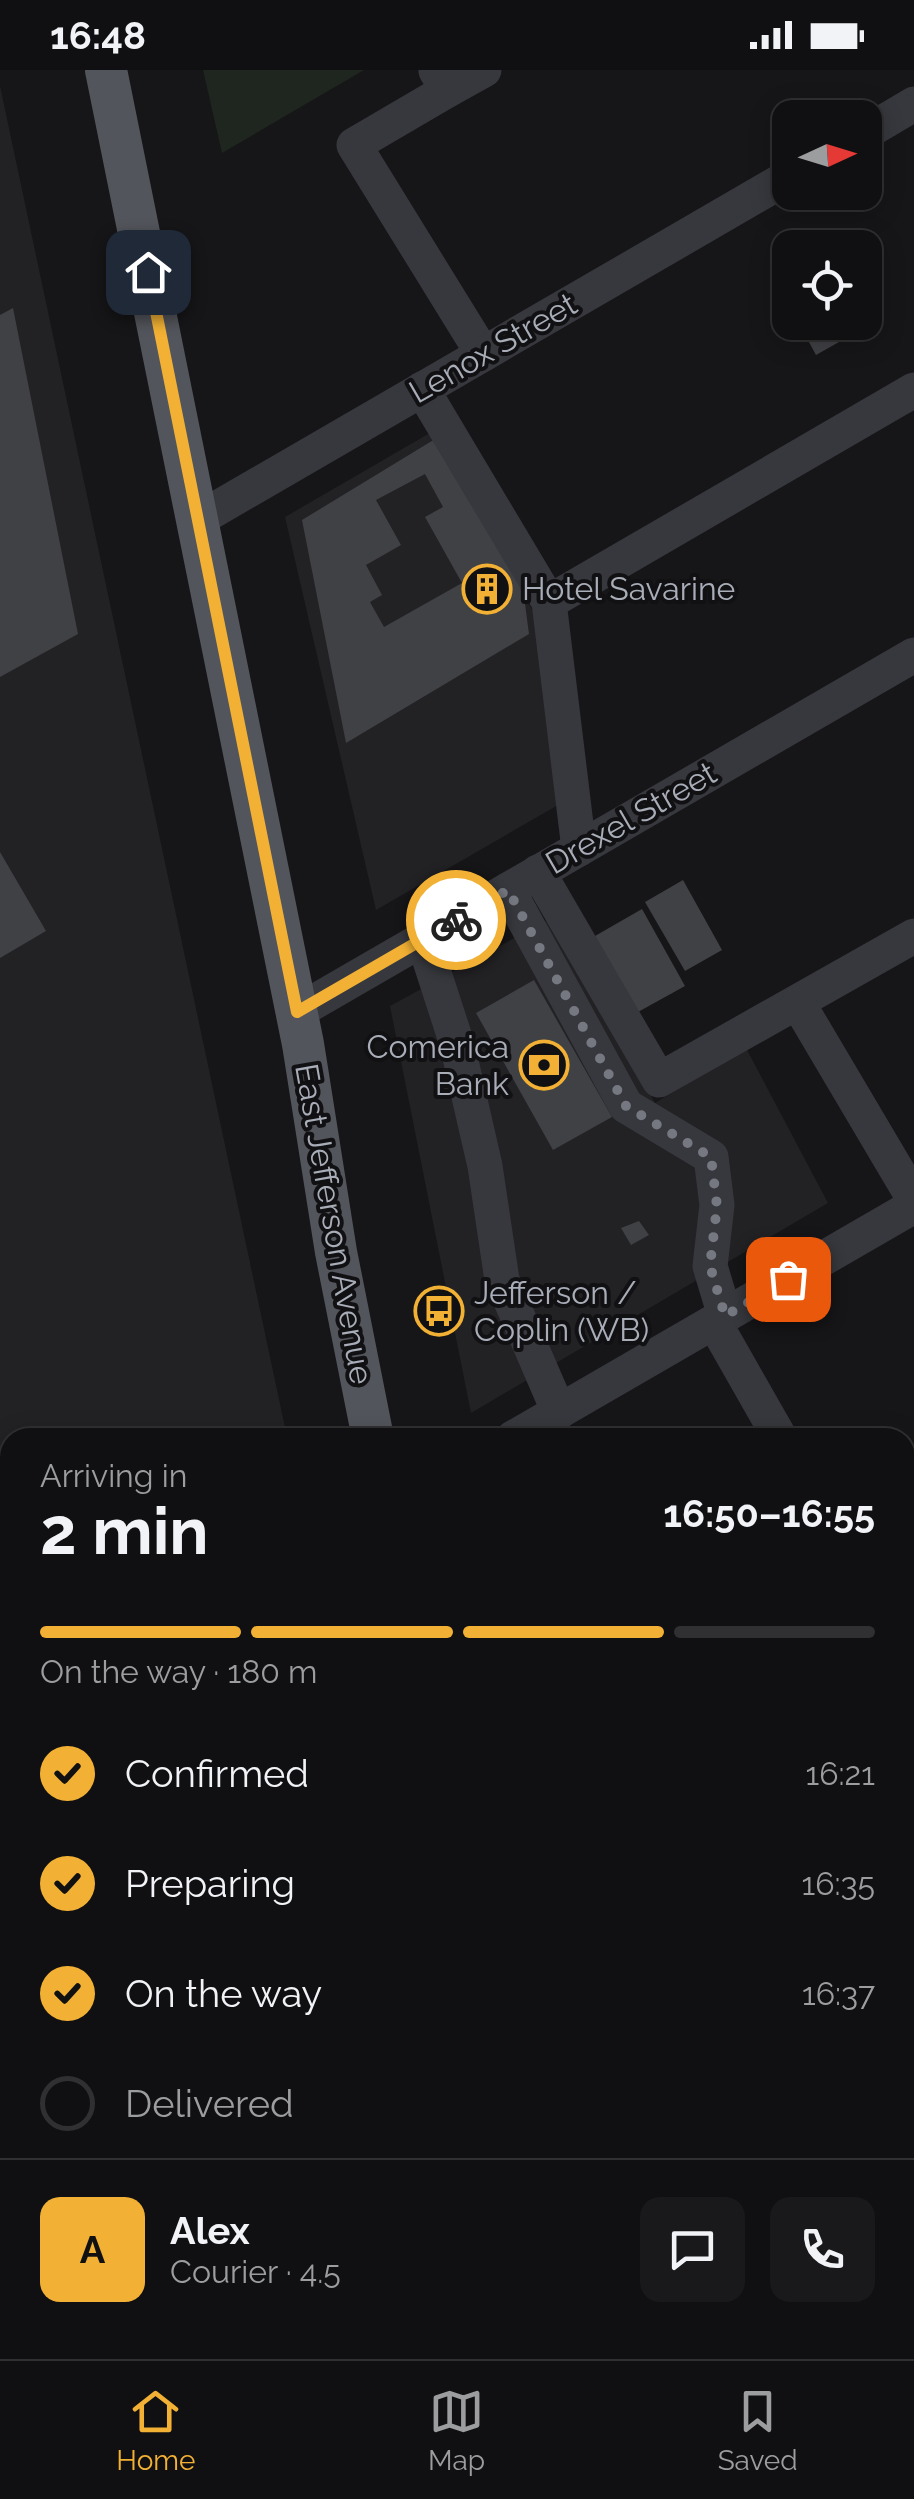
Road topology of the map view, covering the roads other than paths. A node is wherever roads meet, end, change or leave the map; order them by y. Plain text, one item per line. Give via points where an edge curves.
1 (106, 70) edge
2 (484, 70) edge
3 (442, 80) edge
4 (914, 104) edge
5 (882, 123) edge
6 (772, 186) edge
7 (483, 354) junction
8 (422, 389) junction
9 (914, 390) edge
10 (197, 520) junction
11 (549, 602) junction
12 (914, 655) edge
13 (579, 849) junction
14 (523, 881) junction
15 (914, 936) edge
16 (422, 939) junction
17 (798, 1003) junction
18 (297, 1012) junction
19 (914, 1203) edge
20 (720, 1319) junction
21 (558, 1412) junction
22 (371, 1428) edge
23 (531, 1428) edge
24 (775, 1428) edge

1 - 10 main road, East Jefferson Avenue
2 - 3 street
3 - 7 street via 354,145
4 - 5 street
6 - 7 street, Lenox Street
7 - 8 street, Lenox Street
8 - 10 street, Lenox Street
8 - 11 street
9 - 11 street
10 - 18 main road, East Jefferson Avenue
11 - 13 street
12 - 13 street, Drexel Street
13 - 14 street, Drexel Street
14 - 16 street, Drexel Street
14 - 17 street via 659,1080
14 - 20 street via 626,1106 711,1157 717,1206 710,1266
15 - 17 street
16 - 18 street, Drexel Street
16 - 21 street via 457,1044 502,1280
17 - 19 street
18 - 22 main road, East Jefferson Avenue
19 - 20 street
20 - 21 street
20 - 24 street
21 - 23 street

